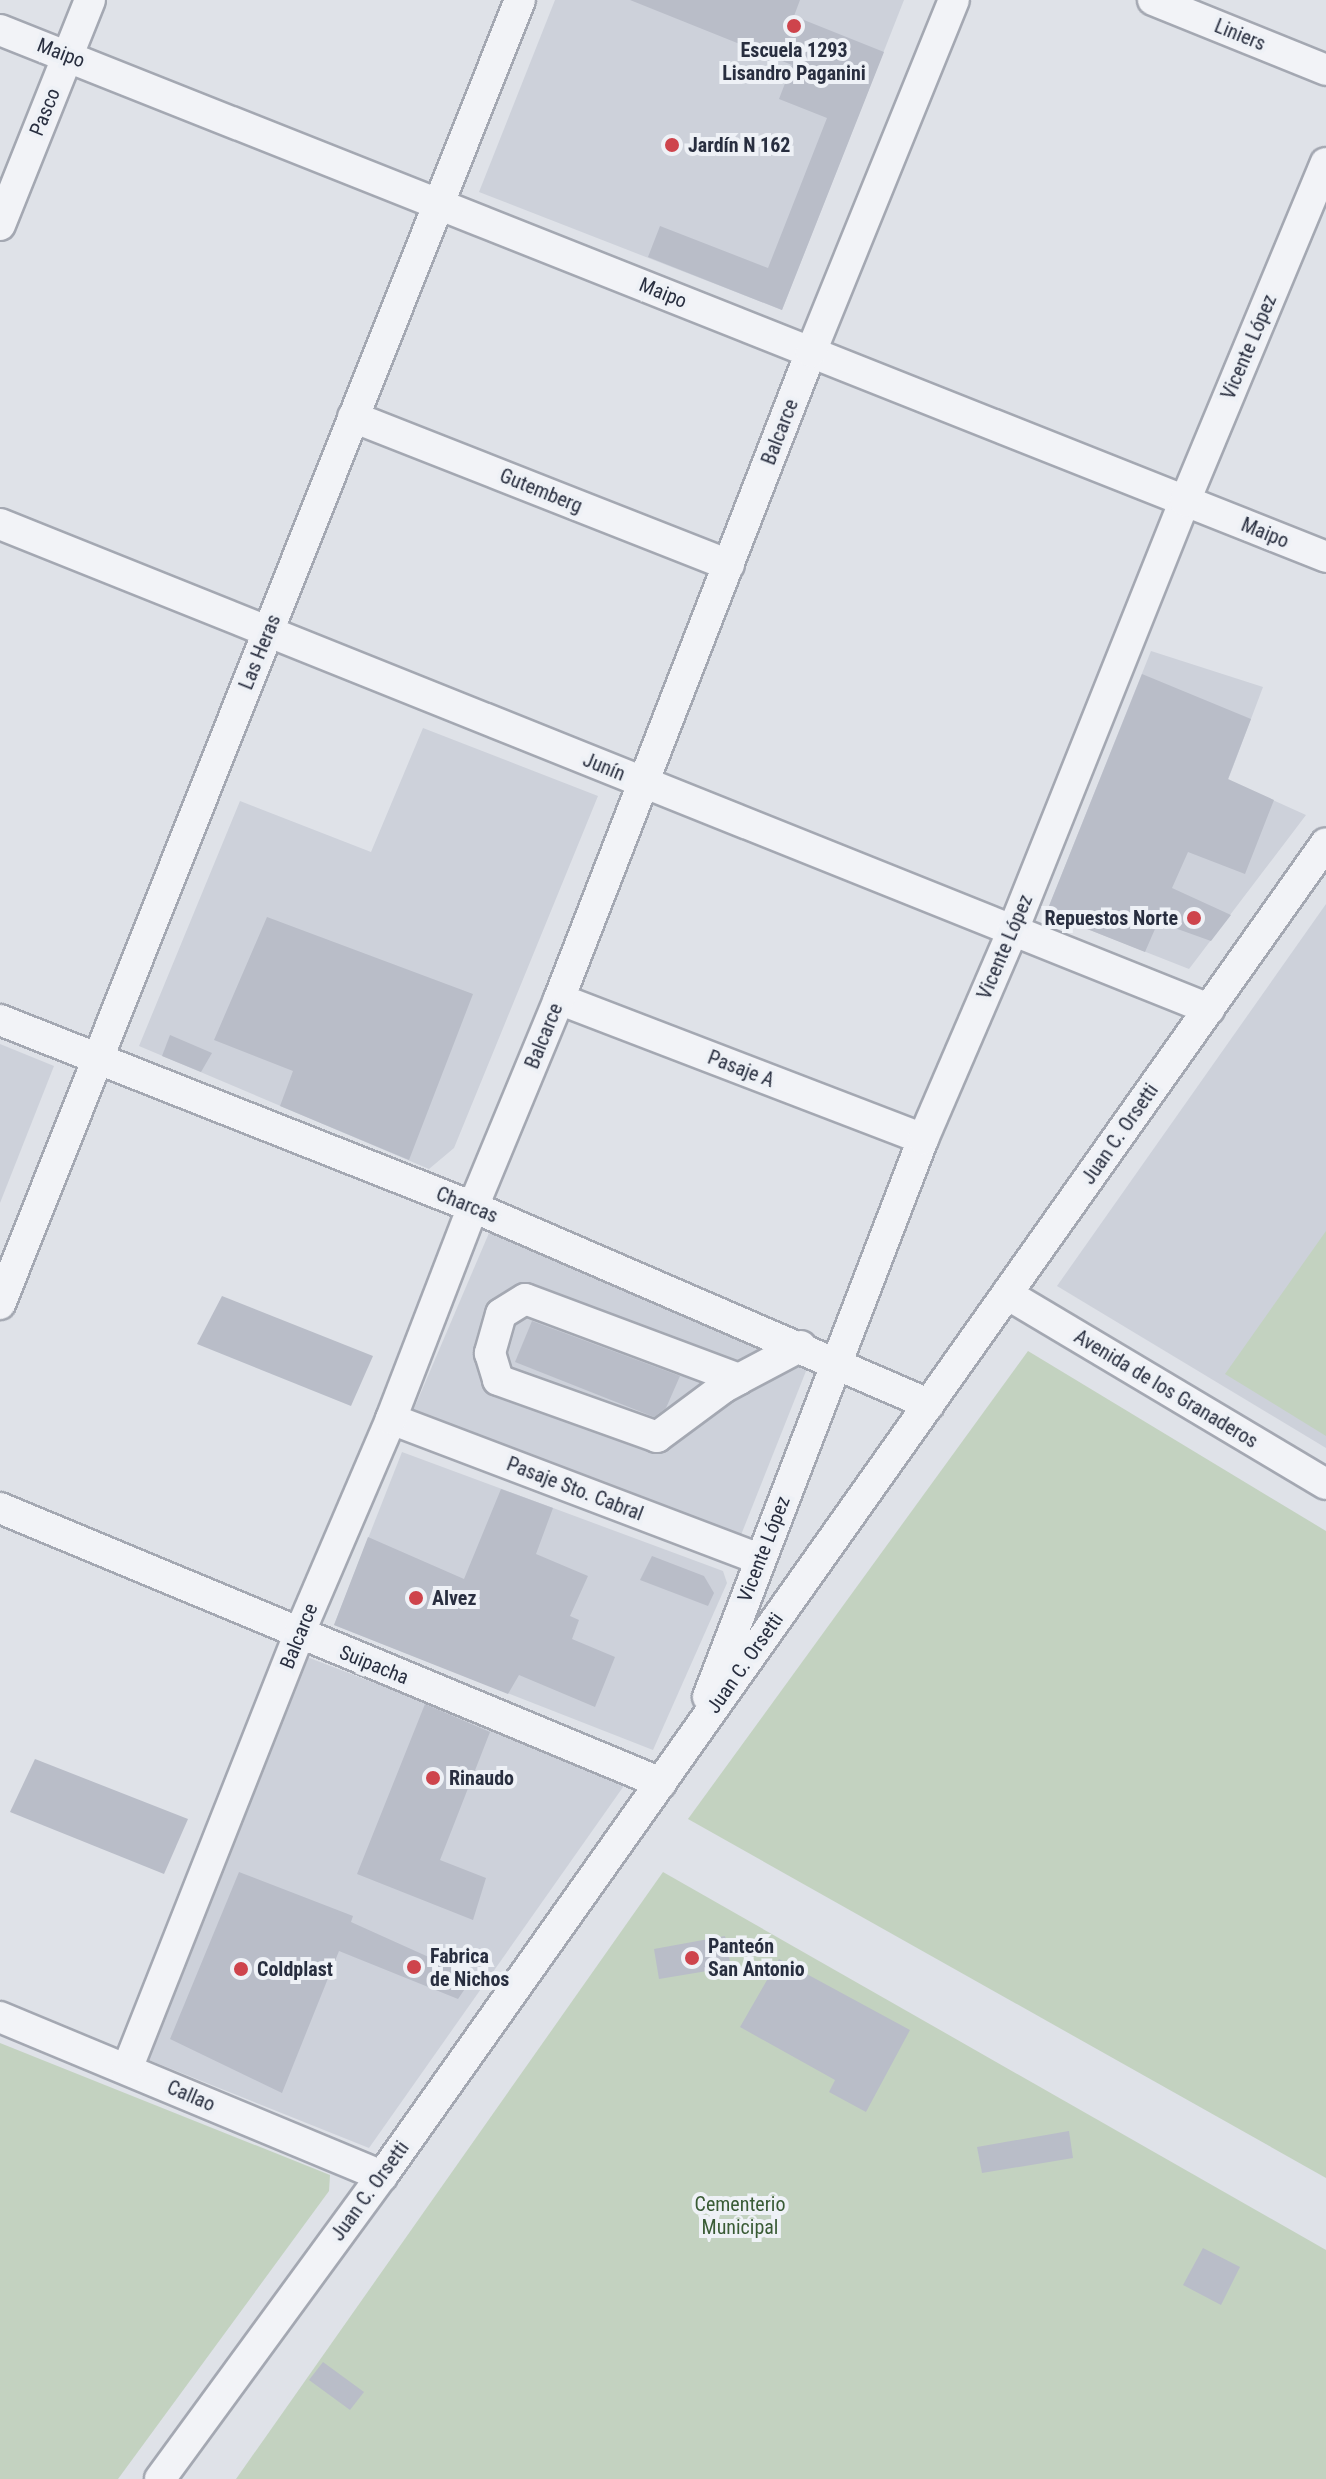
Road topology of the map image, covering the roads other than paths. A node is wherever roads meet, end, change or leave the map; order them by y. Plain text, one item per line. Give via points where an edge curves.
1 (90, 0) edge
2 (520, 0) edge
3 (954, 0) edge
4 (1153, 0) edge
5 (0, 30) edge
6 (68, 56) junction
7 (1326, 70) edge
8 (1326, 163) edge
9 (438, 204) junction
10 (0, 225) edge
11 (811, 352) junction
12 (353, 417) junction
13 (1185, 501) junction
14 (0, 524) edge
15 (1326, 557) edge
16 (729, 565) junction
17 (268, 631) junction
18 (641, 782) junction
19 (1326, 843) edge
20 (1013, 930) junction
21 (559, 999) junction
22 (1209, 1009) junction
23 (0, 1020) edge
24 (98, 1058) junction
25 (923, 1139) junction
26 (473, 1207) junction
27 (1007, 1294) junction
28 (0, 1304) edge
29 (801, 1346) junction
30 (837, 1361) junction
31 (739, 1379) junction
32 (929, 1404) junction
33 (391, 1419) junction
34 (1326, 1484) edge
35 (0, 1508) edge
36 (759, 1559) junction
37 (299, 1634) junction
38 (694, 1736) junction
39 (661, 1783) junction
40 (0, 2017) edge
41 (127, 2069) junction
42 (382, 2176) junction
43 (160, 2479) edge

1 - 6 street, Pasco
2 - 9 street, Las Heras
3 - 11 street, Balcarce
4 - 7 street, Liniers
5 - 6 street, Maipo
6 - 9 street, Maipo
6 - 10 street, Pasco
8 - 13 street, Vicente López
9 - 11 street, Maipo
9 - 12 street, Las Heras
11 - 13 street, Maipo
11 - 16 street, Balcarce
12 - 16 street, Gutemberg
12 - 17 street, Las Heras
13 - 15 street, Maipo
13 - 20 street, Vicente López
14 - 17 street, Junín
16 - 18 street, Balcarce
17 - 18 street, Junín
17 - 24 street, Las Heras
18 - 20 street, Junín
18 - 21 street, Balcarce
19 - 22 street, Juan C. Orsetti
20 - 22 street, Junín
20 - 25 street, Vicente López
21 - 25 street, Pasaje A
21 - 26 street, Balcarce
22 - 27 street, Juan C. Orsetti
23 - 24 street, Charcas
24 - 26 street, Charcas
24 - 28 street, Las Heras
25 - 30 street, Vicente López
26 - 29 street, Charcas
26 - 33 street, Balcarce
27 - 32 street, Juan C. Orsetti
27 - 34 street, Avenida de los Granaderos
29 - 30 street, Charcas
29 - 31 street
30 - 32 street, Charcas
30 - 36 street, Vicente López
31 - 31 street via 657,1437 498,1380 490,1353 501,1314 525,1299
32 - 38 street, Juan C. Orsetti
33 - 36 street, Pasaje Sto. Cabral
33 - 37 street, Balcarce
35 - 37 street, Suipacha
36 - 38 street, Vicente López
37 - 39 street, Suipacha
37 - 41 street, Balcarce
38 - 39 street, Juan C. Orsetti
39 - 42 street, Juan C. Orsetti
40 - 41 street, Callao
41 - 42 street, Callao
42 - 43 street, Juan C. Orsetti

